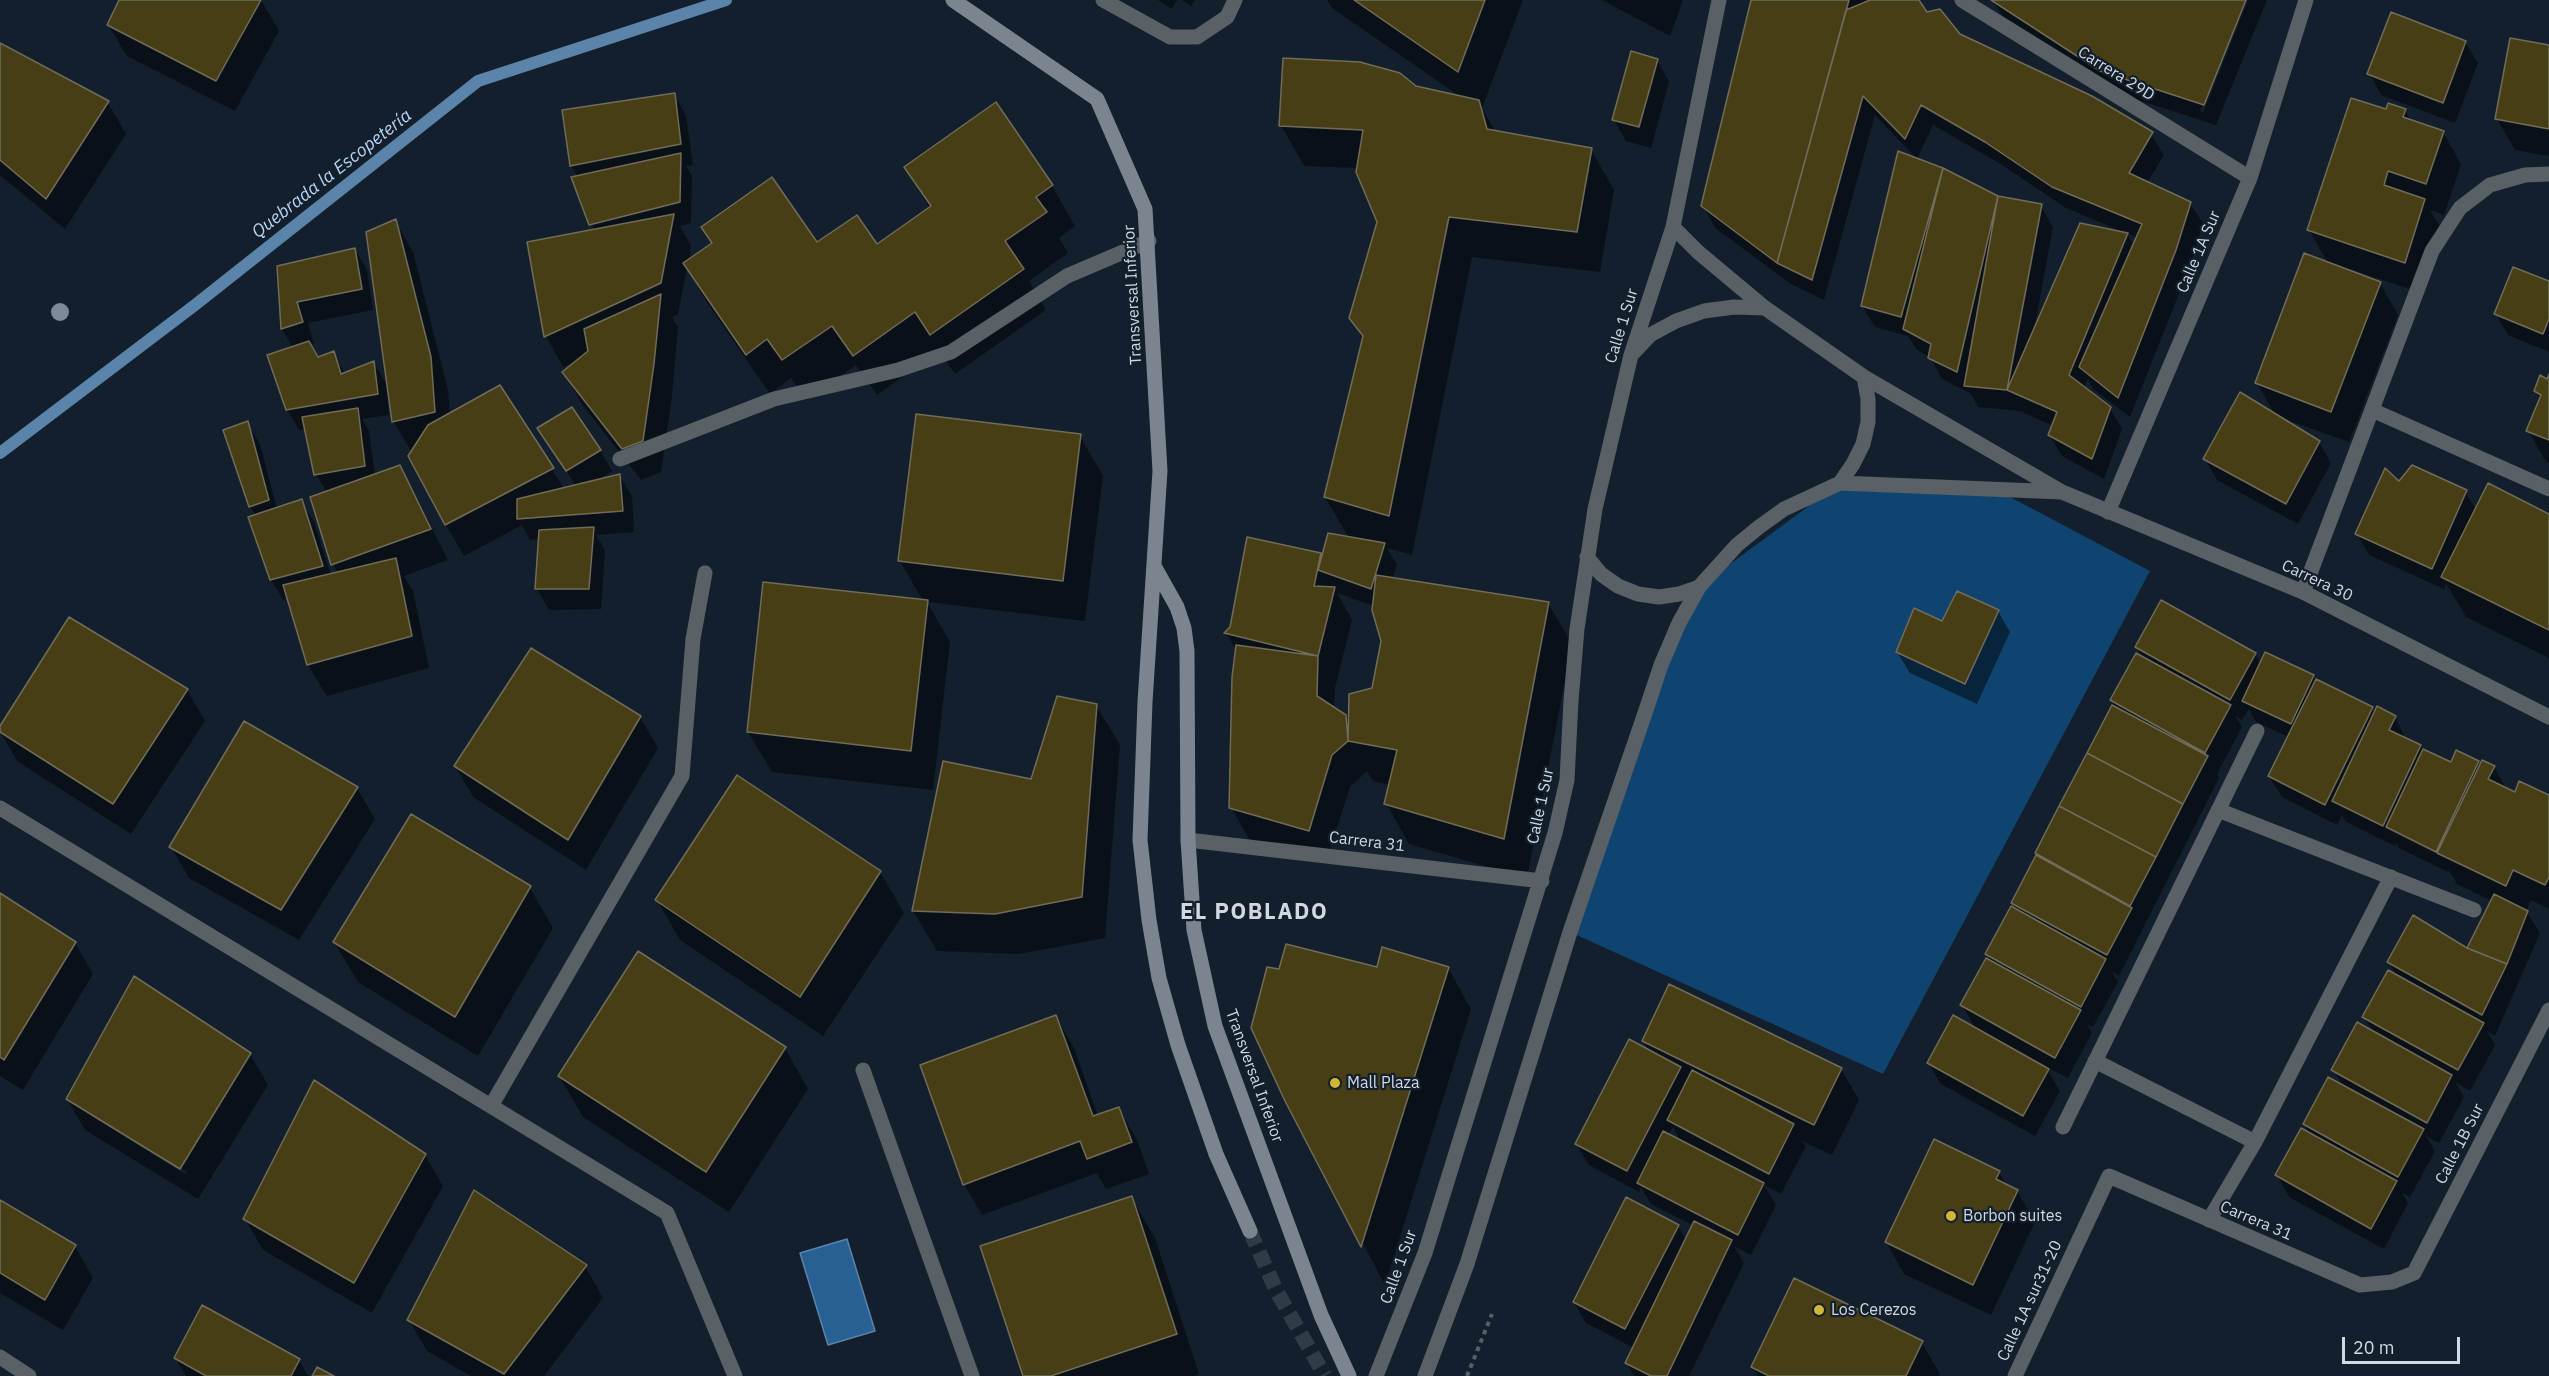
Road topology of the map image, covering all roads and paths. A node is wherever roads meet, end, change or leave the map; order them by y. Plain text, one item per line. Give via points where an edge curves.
1 (953, 0) edge
2 (1103, 0) edge
3 (1235, 0) edge
4 (1719, 0) edge
5 (2306, 0) edge
6 (1967, 1) edge
7 (2549, 174) edge
8 (2250, 178) junction
9 (1673, 227) junction
10 (1149, 241) junction
11 (1765, 308) junction
12 (1631, 355) junction
13 (1864, 377) junction
14 (2372, 410) junction
15 (620, 459) dead end
16 (1840, 483) junction
17 (2549, 489) edge
18 (2062, 492) junction
19 (2108, 512) junction
20 (1587, 557) junction
21 (1154, 566) junction
22 (705, 573) dead end
23 (1699, 587) junction
24 (2303, 592) junction
25 (2549, 717) edge
26 (2257, 730) dead end
27 (0, 808) edge
28 (2218, 810) junction
29 (1188, 840) junction
30 (2391, 877) junction
31 (1542, 881) junction
32 (2474, 910) dead end
33 (2549, 1010) edge
34 (2096, 1061) junction
35 (863, 1070) dead end
36 (491, 1106) junction
37 (2063, 1127) dead end
38 (2255, 1142) junction
39 (2109, 1176) joint
40 (2209, 1220) junction
41 (1250, 1231) tunnel mouth
42 (2392, 1282) joint
43 (1492, 1314) dead end
44 (0, 1358) edge
45 (29, 1376) edge
46 (735, 1376) edge
47 (972, 1376) edge
48 (1349, 1376) edge
49 (1376, 1376) edge
50 (1425, 1376) edge
51 (1467, 1376) edge
52 (2015, 1376) edge

1 - 10 main road, Transversal Inferior via 1097,99 1145,208
2 - 3 street via 1170,38 1179,38 1197,37 1227,17
4 - 9 street, Calle 1 Sur
5 - 8 street, Calle 1A Sur
6 - 8 street, Carrera 29D
7 - 14 street via 2525,175 2490,184 2460,208 2432,251
8 - 19 street, Calle 1A Sur
9 - 11 street
9 - 12 street, Calle 1 Sur
10 - 15 street via 1066,276 951,352 898,370 774,399
10 - 21 main road, Transversal Inferior via 1160,471
11 - 12 street via 1704,311 1650,335
11 - 13 street
12 - 20 street, Calle 1 Sur
13 - 16 street via 1868,399 1866,433
13 - 18 street, Carrera 30
14 - 17 street
14 - 24 street
16 - 18 street, Carrera 30
16 - 23 street via 1784,509 1759,527
18 - 19 street, Carrera 30
19 - 24 street, Carrera 30
20 - 23 street via 1601,574 1638,594 1659,597
20 - 31 street, Calle 1 Sur via 1571,690 1567,780
21 - 29 main road, Transversal Inferior via 1184,628
21 - 41 main road, Transversal Inferior via 1140,840 1149,920 1159,978 1178,1046 1216,1154
22 - 36 street via 693,639 682,776
23 - 50 street via 1661,665 1570,932 1467,1264
24 - 25 street, Carrera 30
26 - 28 street
27 - 36 street
28 - 30 street
28 - 34 street
29 - 31 street, Carrera 31
29 - 48 main road, Transversal Inferior via 1194,930 1215,1026 1321,1315
30 - 32 street
30 - 38 street
31 - 49 street, Calle 1 Sur via 1425,1253
33 - 42 street, Calle 1B Sur via 2414,1274
34 - 37 street
34 - 38 street
35 - 47 street
36 - 46 street via 667,1213
38 - 40 street
39 - 40 street, Carrera 31
39 - 52 street, Calle 1A sur31-20
40 - 42 street, Carrera 31 via 2360,1285
43 - 51 path
44 - 45 street

